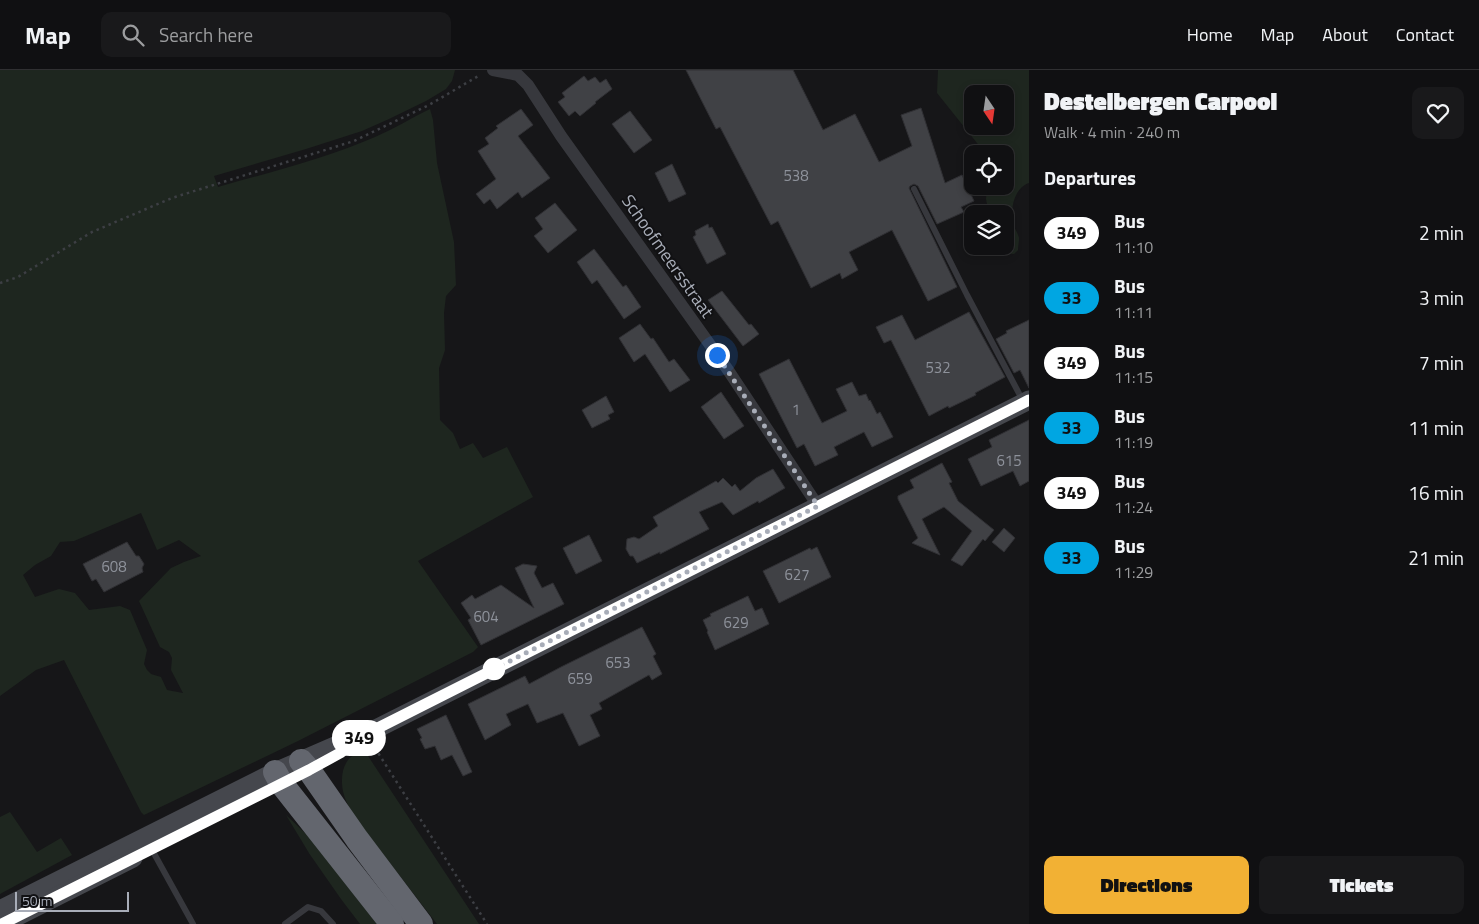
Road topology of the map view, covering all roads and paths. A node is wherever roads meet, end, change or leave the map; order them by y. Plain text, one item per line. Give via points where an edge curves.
1 (493, 70) edge
2 (480, 75) dead end
3 (914, 189) dead end
4 (0, 283) edge
5 (1026, 401) edge
6 (818, 506) junction
7 (363, 735) junction
8 (305, 765) junction
9 (278, 778) junction
10 (152, 848) junction
11 (0, 910) edge
12 (2, 924) edge
13 (193, 924) edge
14 (285, 924) edge
15 (333, 924) edge
16 (392, 924) edge
17 (421, 924) edge
18 (487, 924) edge

1 - 6 street, Schoofmeersstraat via 518,75 528,85 728,370
2 - 4 path via 429,105 354,141 172,198 92,232 18,277
3 - 5 lane via 967,295
5 - 6 main road
6 - 7 main road
7 - 8 main road via 340,753
7 - 18 path
8 - 9 main road
8 - 17 highway
9 - 10 main road
9 - 11 main road
9 - 16 highway
10 - 12 main road
10 - 13 lane
14 - 15 lane via 308,907 321,910

